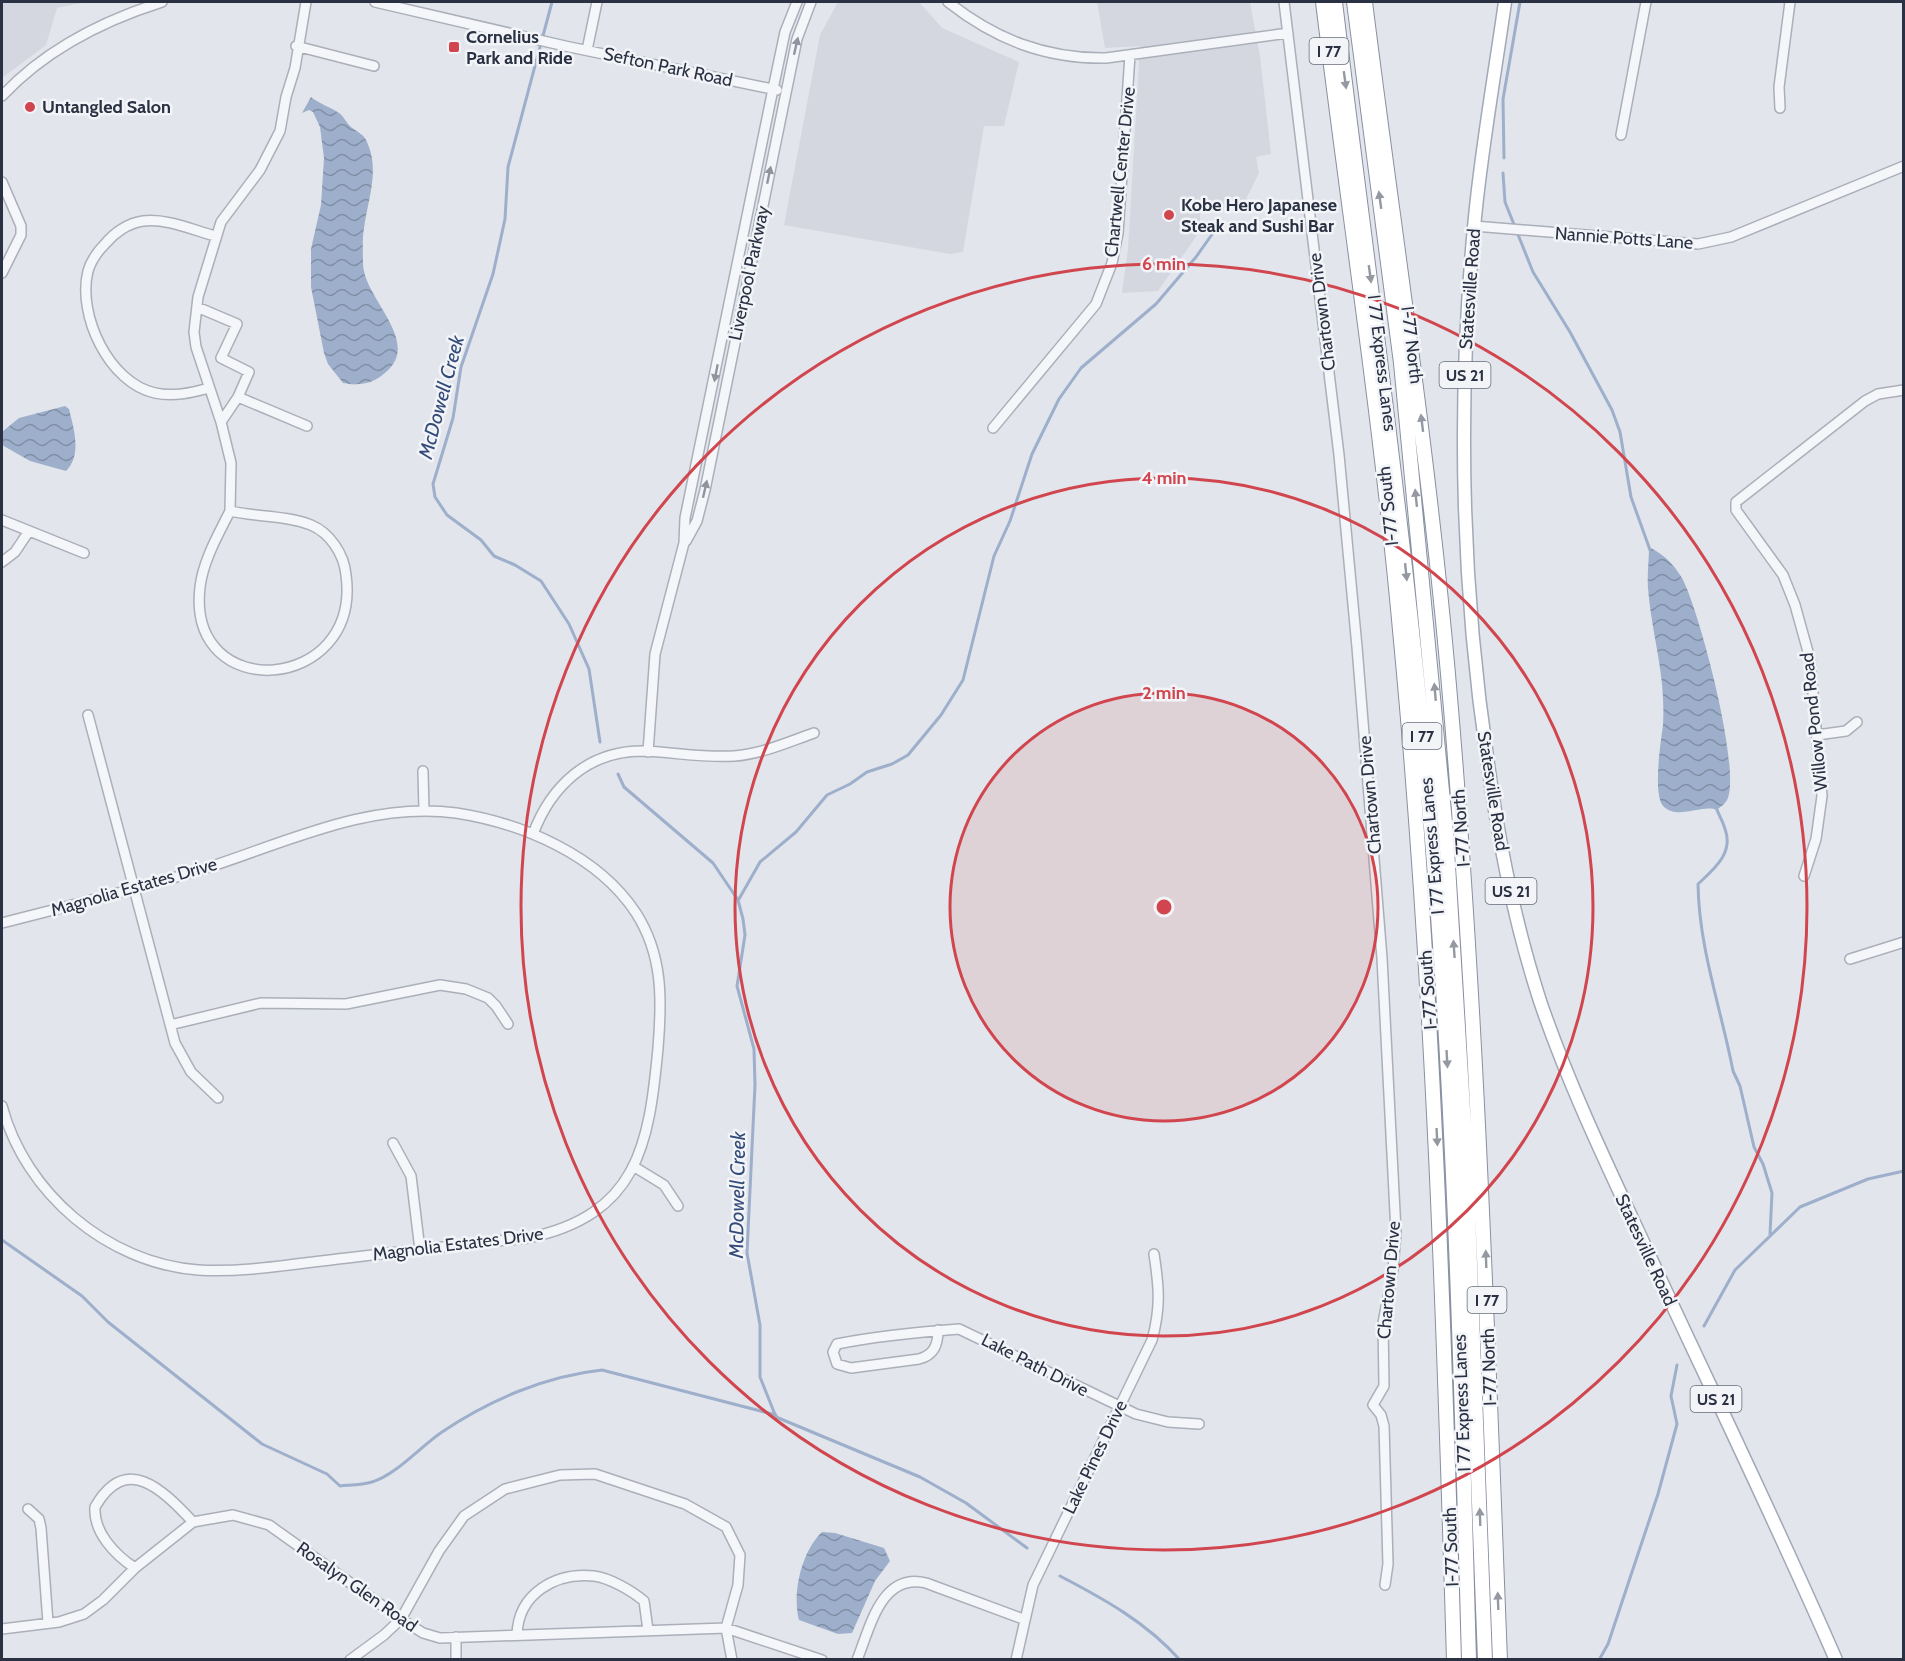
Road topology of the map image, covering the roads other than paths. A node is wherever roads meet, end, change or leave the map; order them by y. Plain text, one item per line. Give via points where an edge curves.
1 (162, 2) edge
2 (306, 2) edge
3 (375, 2) edge
4 (597, 2) edge
5 (797, 2) edge
6 (811, 2) edge
7 (948, 2) edge
8 (1284, 2) edge
9 (1323, 2) edge
10 (1335, 2) edge
11 (1354, 2) edge
12 (1365, 2) edge
13 (1505, 2) edge
14 (1646, 2) edge
15 (1790, 2) edge
16 (1288, 33) junction
17 (297, 46) junction
18 (587, 50) junction
19 (1130, 55) junction
20 (374, 66) dead end
21 (773, 89) junction
22 (786, 92) junction
23 (2, 96) edge
24 (1780, 108) dead end
25 (1621, 135) dead end
26 (1904, 166) edge
27 (2, 182) edge
28 (1474, 226) junction
29 (215, 236) junction
30 (2, 273) edge
31 (196, 307) junction
32 (209, 388) junction
33 (1904, 390) edge
34 (238, 398) junction
35 (221, 422) junction
36 (308, 426) dead end
37 (993, 428) dead end
38 (230, 511) junction
39 (2, 520) edge
40 (29, 531) junction
41 (684, 543) junction
42 (84, 553) dead end
43 (2, 562) edge
44 (88, 715) dead end
45 (1857, 722) dead end
46 (814, 734) dead end
47 (1817, 735) junction
48 (648, 752) junction
49 (423, 771) dead end
50 (424, 811) junction
51 (533, 834) junction
52 (1804, 876) dead end
53 (134, 888) junction
54 (2, 923) edge
55 (1468, 940) junction
56 (1904, 942) edge
57 (1850, 959) dead end
58 (508, 1024) dead end
59 (170, 1025) junction
60 (1460, 1050) junction
61 (218, 1098) dead end
62 (2, 1106) edge
63 (393, 1143) dead end
64 (633, 1166) junction
65 (678, 1206) dead end
66 (420, 1250) junction
67 (1154, 1254) dead end
68 (938, 1330) junction
69 (1446, 1359) junction
70 (1119, 1408) junction
71 (1199, 1424) dead end
72 (1464, 1475) junction
73 (28, 1509) dead end
74 (193, 1522) junction
75 (135, 1568) junction
76 (1385, 1585) dead end
77 (401, 1619) junction
78 (1023, 1619) junction
79 (48, 1623) junction
80 (726, 1628) junction
81 (2, 1629) edge
82 (648, 1630) junction
83 (517, 1635) junction
84 (456, 1637) junction
85 (350, 1659) edge
86 (456, 1659) edge
87 (732, 1659) edge
88 (822, 1659) edge
89 (857, 1659) edge
90 (1016, 1659) edge
91 (1454, 1659) edge
92 (1469, 1659) edge
93 (1485, 1659) edge
94 (1500, 1659) edge
95 (1836, 1659) edge

1 - 23 street via 112,20 63,45
2 - 17 street
3 - 18 street, Sefton Park Road
4 - 18 street
5 - 21 street, Liverpool Parkway via 785,32
22 -> 6 street, Liverpool Parkway via 801,24
7 - 19 street via 994,34 1032,49 1081,58
8 - 16 street, Chartown Drive
9 -> 69 highway, I-77 South / I 77 via 1381,447 1401,641 1429,997
10 -> 72 highway, I 77 Express Lanes / I 77 via 1394,458 1432,834 1453,1170
60 -> 11 highway, I 77 Express Lanes / I 77 via 1446,821 1419,525 1392,282
55 -> 12 highway, I-77 North / I 77 via 1449,681 1426,454
13 - 28 main road, Statesville Road / US 21
14 - 25 street
15 - 24 street via 1781,65
16 - 19 street
16 - 76 street, Chartown Drive via 1339,455 1382,958 1396,1232 1394,1270 1383,1323 1384,1386 1373,1405 1384,1426 1388,1564
17 - 20 street
17 - 29 street via 280,132 260,170 227,212
18 - 21 street, Sefton Park Road
19 - 37 street, Chartwell Center Drive via 1119,222 1112,263 1096,304
21 - 22 street, Sefton Park Road
21 -> 41 street, Liverpool Parkway via 685,518
41 -> 22 street, Liverpool Parkway via 697,521 705,490
26 - 28 street, Nannie Potts Lane via 1731,237 1698,244
27 - 30 street via 21,226 21,235
28 - 95 main road, Statesville Road / US 21 via 1464,389 1467,558 1484,736 1514,906 1539,997 1575,1094
29 - 31 street
29 - 32 street via 156,221 131,224 98,252 86,285 89,312 99,341 112,366 130,383 155,394 175,395
31 - 32 street via 195,340
31 - 34 street via 237,324 221,358 249,372
32 - 35 street
33 - 47 street, Willow Pond Road via 1878,394 1865,401 1736,502 1737,510 1777,564 1795,605 1810,659
34 - 35 street
34 - 36 street
35 - 38 street via 232,472
38 - 38 street via 205,566 200,589 202,616 212,643 227,659 248,669 275,670 306,662 335,636 342,619 347,579 342,557 322,531 312,525
39 - 40 street
40 - 42 street
40 - 43 street via 15,552
41 - 48 street, Liverpool Parkway via 659,635
44 - 53 street
45 - 47 street via 1846,731
46 - 48 street via 736,756
47 - 52 street, Willow Pond Road via 1821,812
48 - 51 street via 606,756 577,770 547,802
49 - 50 street
50 - 51 street, Magnolia Estates Drive via 481,818
50 - 53 street, Magnolia Estates Drive via 351,820
51 - 64 street, Magnolia Estates Drive via 574,856 620,894 636,914 653,948 661,999 657,1053 648,1131
53 - 54 street, Magnolia Estates Drive
53 - 59 street
55 - 60 highway
94 -> 55 highway, I-77 North / I 77 via 1485,1239
56 - 57 street
58 - 59 street via 488,998 466,988 440,985 346,1004 261,1003
59 - 61 street via 178,1051 191,1072
93 -> 60 highway, I 77 Express Lanes / I 77
62 - 66 street, Magnolia Estates Drive via 23,1159 58,1203 87,1228 134,1254 170,1266 221,1271
63 - 66 street via 411,1176
64 - 65 street via 664,1185
64 - 66 street, Magnolia Estates Drive via 605,1202 559,1230 528,1238
67 - 70 street, Lake Pines Drive via 1160,1294 1158,1316 1152,1340
68 - 68 street, Lake Path Drive via 837,1344 834,1359 837,1364 851,1368 928,1356 934,1351
68 - 70 street, Lake Path Drive via 958,1329 976,1336
69 - 72 highway
69 - 91 highway, I-77 South / I 77
70 - 71 street, Lake Path Drive via 1168,1422
70 - 78 street, Lake Pines Drive via 1033,1584
72 - 92 highway, I 77 Express Lanes / I 77
73 - 79 street via 39,1519 41,1528
74 - 75 street, Rosalyn Glen Road
74 - 75 street via 140,1479 113,1483 95,1507 96,1522 102,1536
74 - 77 street, Rosalyn Glen Road via 233,1515 270,1525
75 - 79 street, Rosalyn Glen Road via 84,1614
77 - 80 street via 439,1551 465,1516 505,1489 560,1475 595,1474 685,1504 726,1527 740,1555 738,1585
77 - 84 street, Rosalyn Glen Road via 423,1633
77 - 85 street
78 - 89 street via 926,1583 910,1581 883,1597
78 - 90 street, Lake Pines Drive
79 - 81 street, Rosalyn Glen Road
80 - 82 street, Rosalyn Glen Road
80 - 87 street
80 - 88 street, Rosalyn Glen Road
82 - 83 street, Rosalyn Glen Road
82 - 83 street via 644,1601 632,1591 596,1576 567,1576 539,1588 521,1610
83 - 84 street, Rosalyn Glen Road
84 - 86 street

